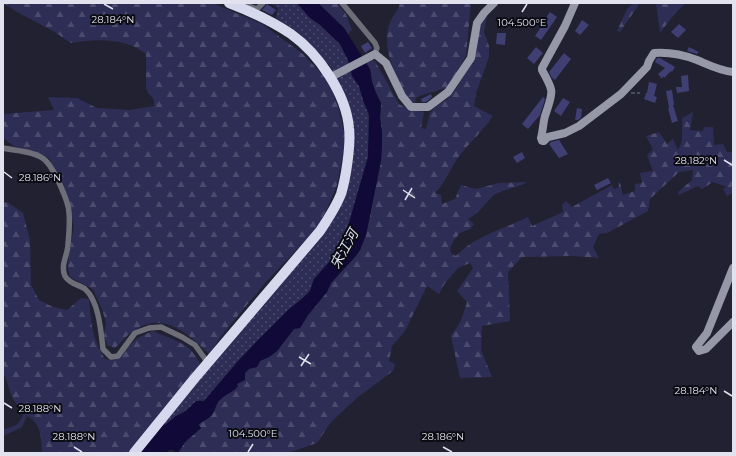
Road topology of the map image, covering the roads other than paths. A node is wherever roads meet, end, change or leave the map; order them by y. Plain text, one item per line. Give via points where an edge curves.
1 (233, 3) edge
2 (263, 3) edge
3 (342, 3) edge
4 (494, 3) edge
5 (575, 3) edge
6 (376, 54) junction
7 (733, 72) edge
8 (331, 77) junction
9 (3, 148) edge
10 (733, 268) edge
11 (733, 322) edge
12 (208, 363) junction
13 (134, 453) edge

1 - 2 street via 257,8
1 - 8 highway via 292,35 310,51
3 - 6 street via 375,43
4 - 6 street via 477,23 471,58 466,67 448,92 428,107 410,107 386,63
5 - 7 street via 542,68 550,85 552,97 543,124 541,138 544,141 548,137 565,134 579,126 621,94 647,67 654,53 675,54 723,71
6 - 8 street
8 - 12 highway via 344,107 349,127 349,150 341,193 320,231
9 - 12 street via 32,154 46,161 56,176 70,212 68,246 63,265 65,276 91,294 106,354 111,357 118,356 135,333 161,326 195,345
10 - 11 street via 707,332 696,347 700,351 706,349
12 - 13 highway

